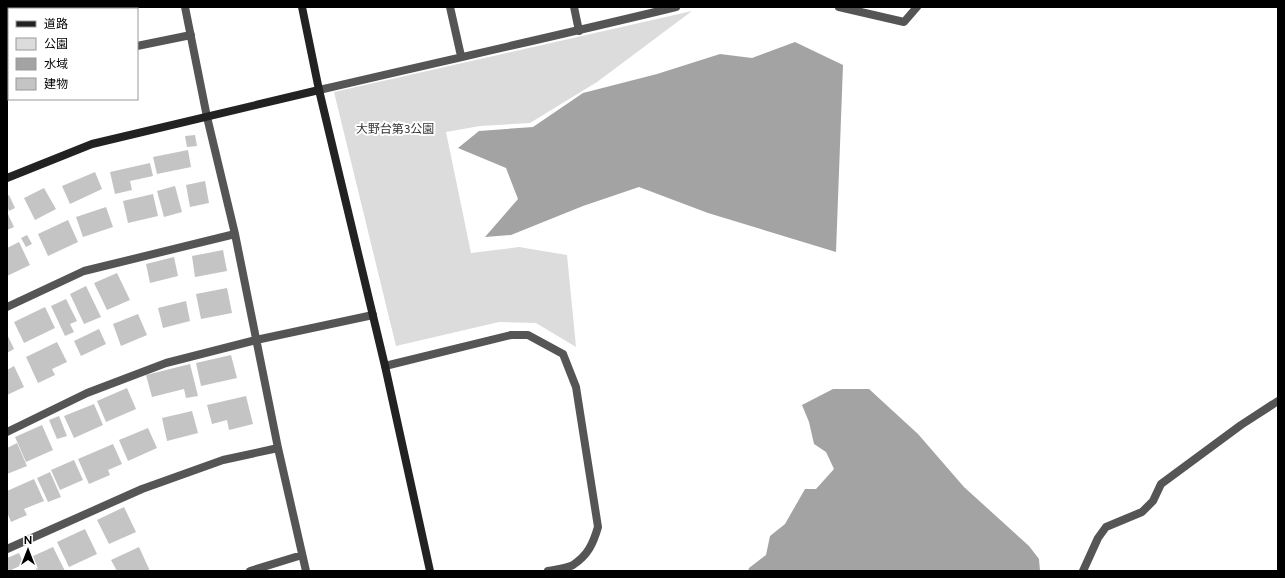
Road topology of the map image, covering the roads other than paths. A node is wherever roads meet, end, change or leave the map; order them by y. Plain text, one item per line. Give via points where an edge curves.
1 (185, 7) edge
2 (302, 7) edge
3 (450, 7) edge
4 (574, 7) edge
5 (676, 7) edge
6 (839, 7) edge
7 (917, 7) edge
8 (579, 31) junction
9 (191, 35) junction
10 (138, 46) edge
11 (461, 56) junction
12 (319, 90) junction
13 (207, 117) junction
14 (7, 178) edge
15 (235, 234) junction
16 (7, 307) edge
17 (373, 315) junction
18 (256, 340) junction
19 (384, 366) junction
20 (1278, 401) edge
21 (7, 432) edge
22 (278, 448) junction
23 (7, 549) edge
24 (302, 555) junction
25 (250, 571) edge
26 (306, 571) edge
27 (430, 571) edge
28 (548, 571) edge
29 (1083, 571) edge

1 - 9 street
2 - 12 street
3 - 11 street
4 - 8 street
5 - 8 street
6 - 7 street via 904,22
8 - 11 street
9 - 10 street
9 - 13 street
11 - 12 street
12 - 13 street
12 - 17 street
13 - 14 street via 92,144
13 - 15 street
15 - 16 street via 84,271
15 - 18 street
17 - 18 street
17 - 19 street
18 - 21 street via 166,363 87,393
18 - 22 street
19 - 27 street
19 - 28 street via 511,335 528,335 563,354 576,387 598,528 588,552 572,566
20 - 29 street via 1161,484 1153,501 1142,512 1106,527
22 - 23 street via 223,460 142,489
22 - 24 street
24 - 25 street
24 - 26 street

